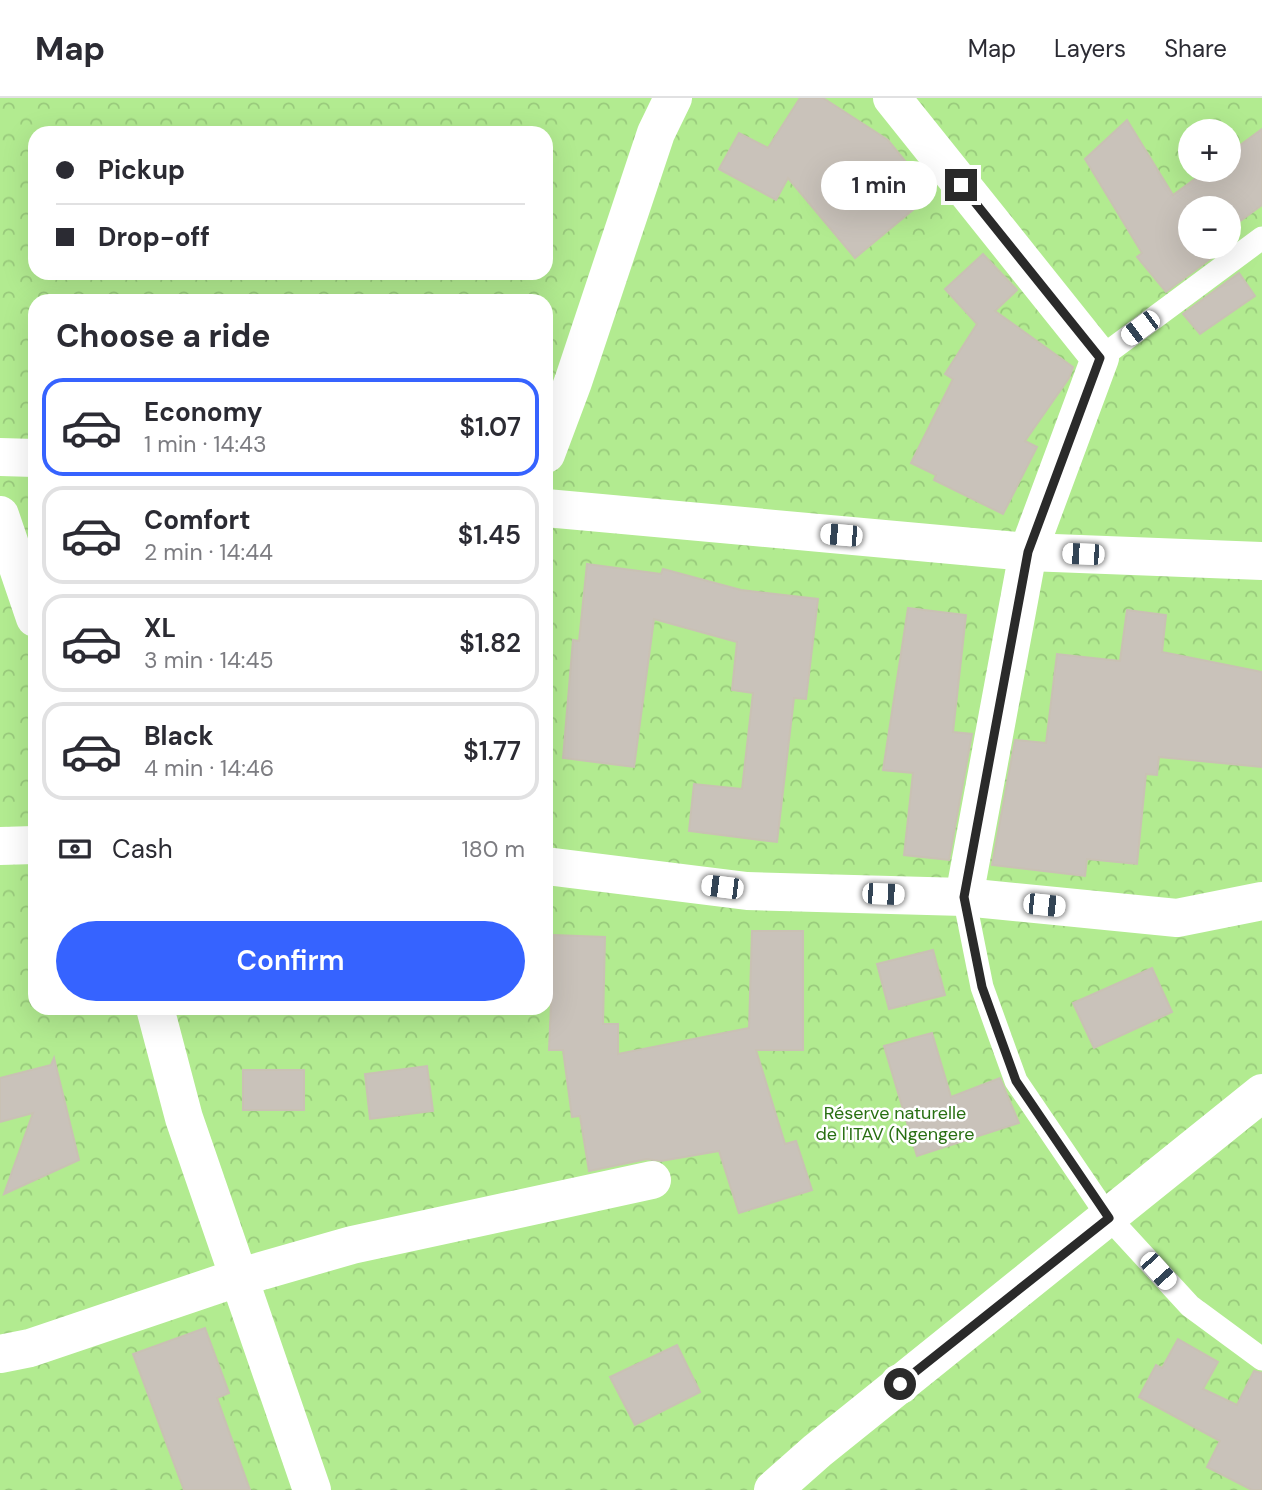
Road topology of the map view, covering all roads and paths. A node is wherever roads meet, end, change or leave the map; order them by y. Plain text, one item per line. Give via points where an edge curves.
1 (673, 98) edge
2 (892, 98) edge
3 (1262, 238) edge
4 (1100, 358) junction
5 (553, 435) edge
6 (0, 457) edge
7 (28, 458) edge
8 (553, 509) edge
9 (0, 515) edge
10 (1028, 552) junction
11 (1262, 561) edge
12 (28, 597) edge
13 (28, 845) edge
14 (0, 846) edge
15 (553, 867) edge
16 (964, 897) junction
17 (1262, 901) edge
18 (157, 1015) edge
19 (1262, 1093) edge
20 (652, 1180) dead end
21 (1109, 1218) junction
22 (237, 1278) junction
23 (0, 1354) edge
24 (1262, 1359) edge
25 (312, 1490) edge
26 (773, 1490) edge

1 - 5 street via 656,133
2 - 4 street
3 - 4 lane
4 - 10 street
6 - 7 street
8 - 10 street
9 - 12 street
10 - 11 street
10 - 16 street
13 - 14 street
15 - 16 street via 747,891
16 - 17 street via 1177,918
16 - 21 lane via 982,987 1016,1081
18 - 22 street via 184,1118
19 - 21 street
20 - 22 street via 352,1245
21 - 24 lane via 1190,1306
21 - 26 street
22 - 23 street
22 - 25 street

